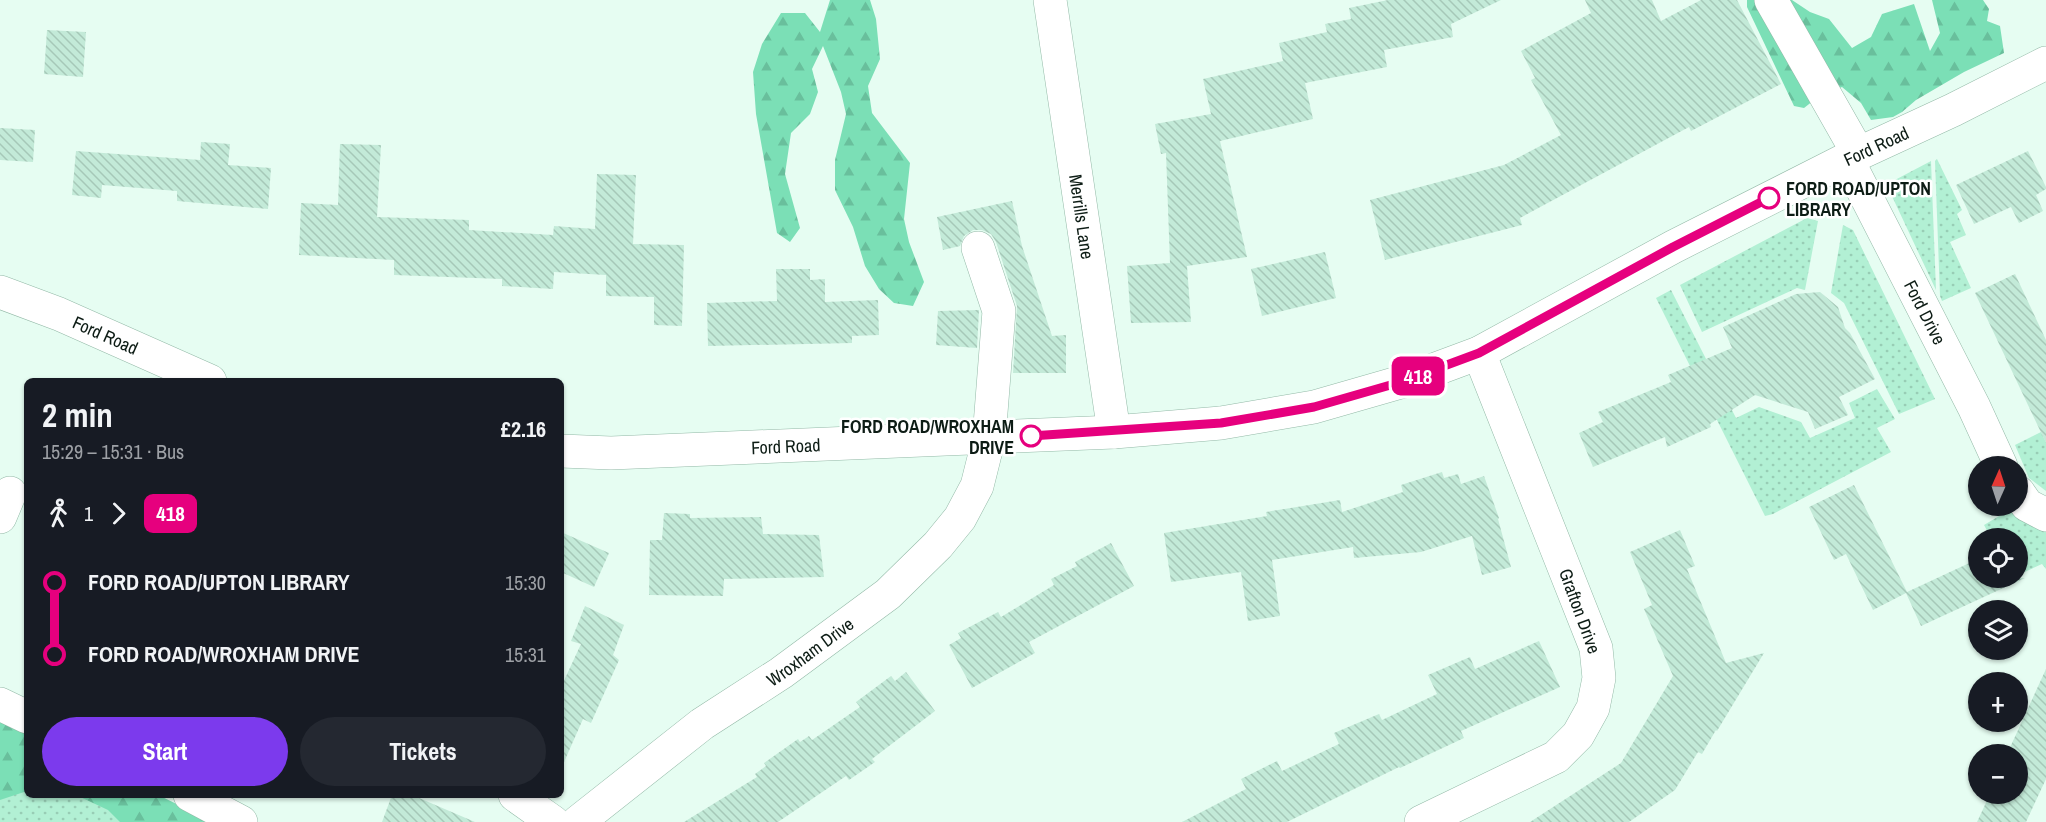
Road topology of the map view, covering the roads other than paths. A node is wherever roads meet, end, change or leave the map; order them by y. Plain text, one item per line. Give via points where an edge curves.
1 (1050, 0) edge
2 (1771, 0) edge
3 (2046, 63) edge
4 (1853, 156) junction
5 (978, 248) dead end
6 (0, 292) edge
7 (1479, 353) junction
8 (203, 378) edge
9 (1114, 432) junction
10 (989, 438) junction
11 (564, 451) edge
12 (1996, 456) edge
13 (2028, 506) edge
14 (2046, 515) edge
15 (0, 704) edge
16 (24, 716) edge
17 (196, 798) edge
18 (519, 798) edge
19 (241, 822) edge
20 (553, 822) edge
21 (578, 822) edge
22 (1421, 822) edge

1 - 9 street, Merrills Lane
2 - 4 street, Ford Drive
3 - 4 street, Ford Road
4 - 7 street, Ford Road via 1673,247
4 - 12 street, Ford Drive
5 - 10 street, Wroxham Drive via 999,311
6 - 8 street, Ford Road
7 - 9 street, Ford Road via 1401,382 1314,407 1221,423
7 - 22 street, Grafton Drive via 1596,648 1599,678 1593,708 1578,735 1556,757
9 - 10 street, Ford Road
10 - 11 street, Ford Road via 611,453
10 - 21 street, Wroxham Drive via 977,486 960,519 888,594 781,674 702,724
13 - 14 street
15 - 16 street
17 - 19 street
18 - 20 street

